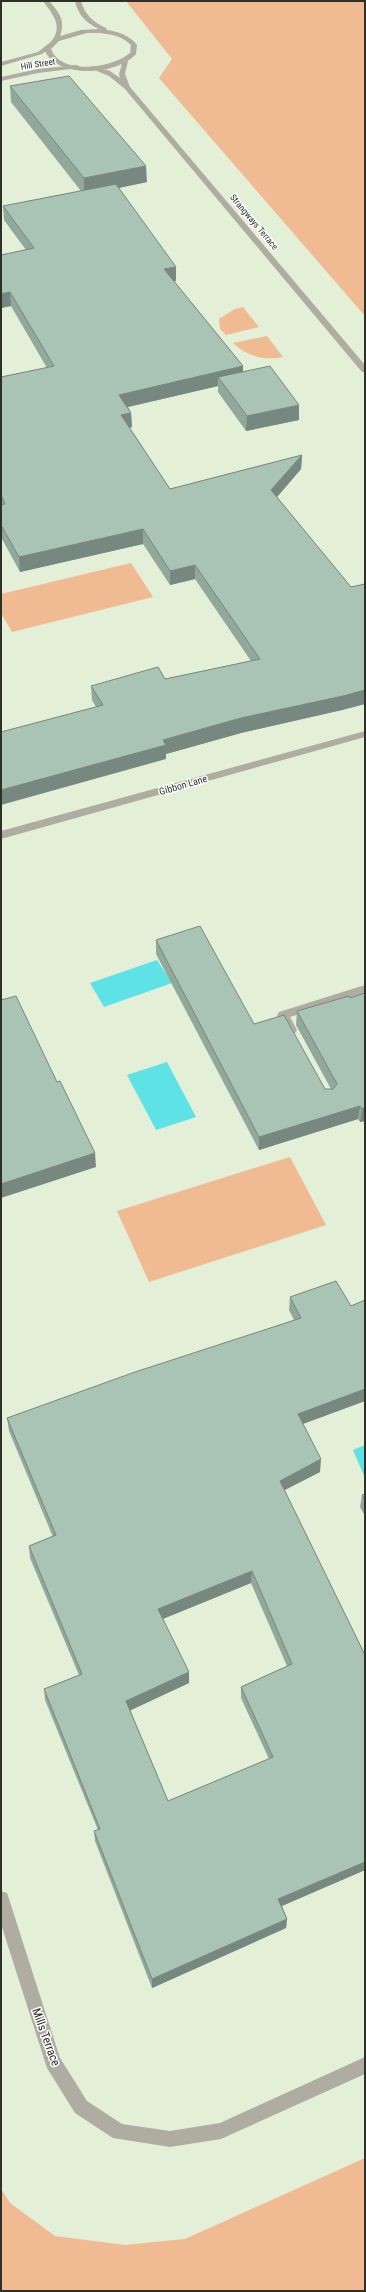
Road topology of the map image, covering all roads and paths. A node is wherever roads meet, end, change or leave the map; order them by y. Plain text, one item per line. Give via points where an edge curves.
1 (46, 1) edge
2 (78, 1) edge
3 (111, 32) junction
4 (56, 39) junction
5 (50, 45) junction
6 (125, 61) junction
7 (1, 64) edge
8 (77, 67) junction
9 (93, 68) junction
10 (1, 79) edge
11 (127, 88) junction
12 (365, 370) edge
13 (365, 734) edge
14 (1, 835) edge
15 (365, 989) edge
16 (298, 1042) edge
17 (1, 1899) edge
18 (365, 2065) edge

1 - 4 street via 60,19 61,25
2 - 3 street via 79,7 90,22
3 - 4 street via 76,32
3 - 6 street via 128,38 134,45 133,54
4 - 5 street, Hill Street
5 - 7 street, Hill Street via 40,53
5 - 8 street via 48,51 51,56 66,65
6 - 9 street
6 - 11 street, Strangways Terrace via 122,74
8 - 9 street
8 - 10 street, Hill Street via 38,71
9 - 11 street, Strangways Terrace via 105,70
11 - 12 street, Strangways Terrace
13 - 14 street, Gibbon Lane
15 - 16 street via 283,1014
17 - 18 street, Mills Terrace via 53,2062 81,2107 119,2132 170,2139 221,2131

